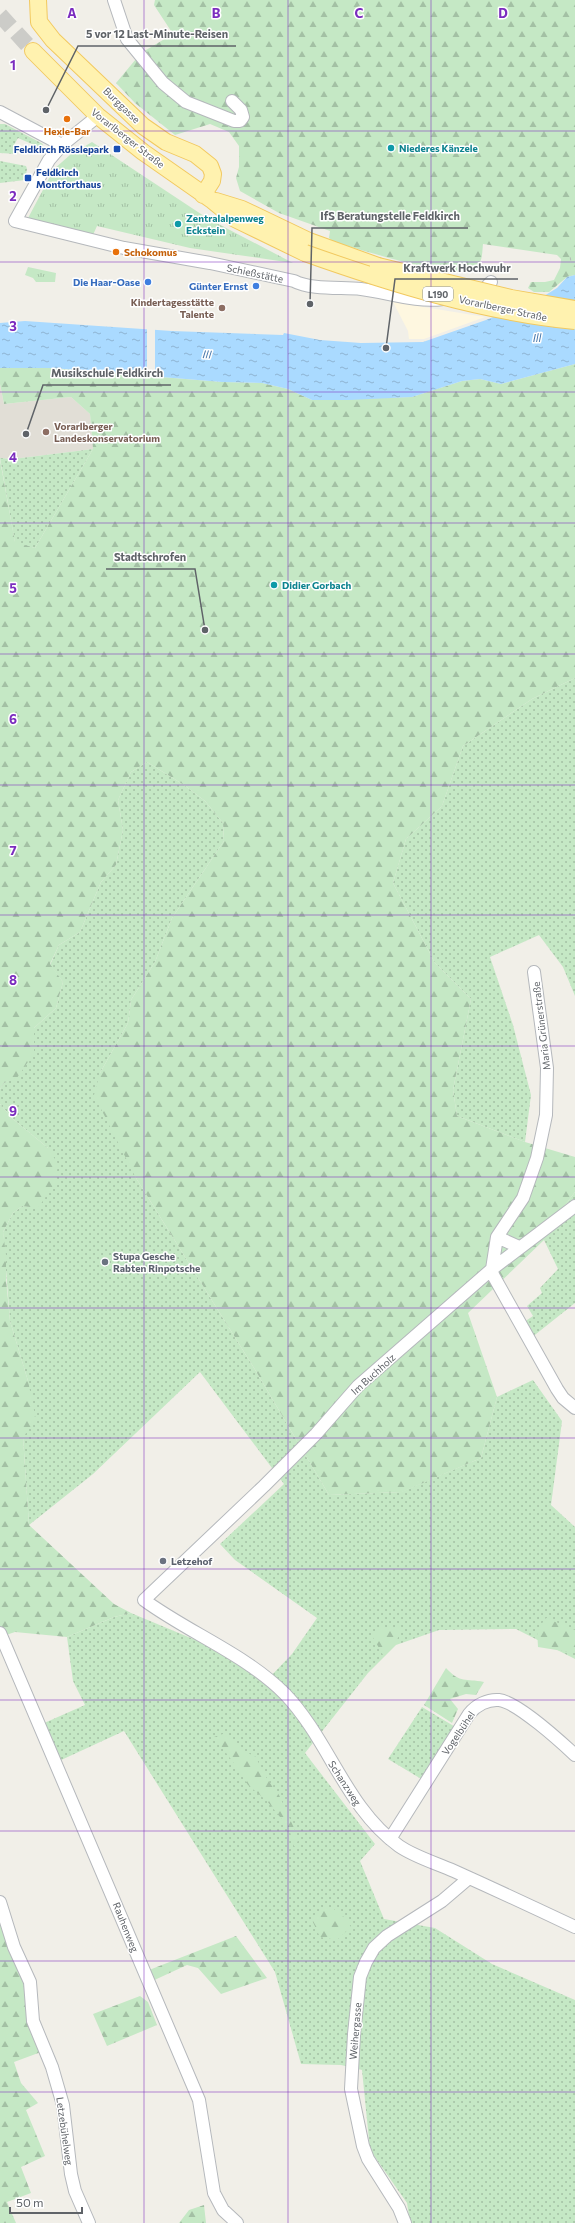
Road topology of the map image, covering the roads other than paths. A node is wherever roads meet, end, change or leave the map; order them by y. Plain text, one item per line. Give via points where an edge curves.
1 (38, 0) edge
2 (114, 0) edge
3 (33, 51) tunnel mouth
4 (232, 101) dead end
5 (0, 112) edge
6 (98, 116) junction
7 (62, 145) junction
8 (208, 198) junction
9 (307, 247) junction
10 (491, 282) dead end
11 (575, 309) edge
12 (575, 321) edge
13 (534, 972) dead end
14 (575, 1206) edge
15 (497, 1237) junction
16 (519, 1247) junction
17 (492, 1269) junction
18 (575, 1408) edge
19 (144, 1600) joint
20 (0, 1633) edge
21 (575, 1755) edge
22 (390, 1839) junction
23 (469, 1878) junction
24 (0, 1902) edge
25 (575, 1927) edge
26 (89, 2223) edge
27 (237, 2223) edge
28 (405, 2223) edge

1 - 8 main road, Burggasse via 39,22 53,40 143,126 166,142 194,154 210,166 213,174
2 - 4 street via 127,39 163,83 186,102 240,121 243,117 241,110
3 - 6 main road, Vorarlberger Straße / L190
5 - 7 street
6 - 7 street
6 - 8 main road, Vorarlberger Straße / L190
7 - 10 street, Schießstätte via 49,160 15,221 111,245 210,263 294,281 306,286 363,289 430,301 481,293
8 - 9 main road, Vorarlberger Straße / L190 via 235,220
9 - 11 main road, Vorarlberger Straße / L190, bridge via 427,279 530,302
9 - 12 main road, Vorarlberger Straße / L190, bridge via 363,273 422,290 504,310
13 - 15 street, Maria Grünerstraße via 547,1068 546,1115 537,1158 522,1198
14 - 16 street
15 - 16 street
15 - 17 street, Maria Grünerstraße
16 - 17 street
17 - 18 street via 557,1389
17 - 19 street, Im Buchholz via 358,1386 316,1434 264,1486
19 - 22 street, Schanzweg via 164,1615 218,1645 285,1695 310,1726 372,1822
20 - 27 street, Rauhenweg via 199,2100 215,2197 223,2210
21 - 22 street, Vogelbühel via 548,1731 510,1704 498,1700 481,1704 469,1714
22 - 23 street, Schanzweg via 400,1847
23 - 25 street, Schanzweg
23 - 28 street, Weihergasse via 442,1901 374,1948 360,1977 351,2089 368,2159 399,2208
24 - 26 street, Letzebühelweg via 14,1947 30,1982 33,2021 52,2067 61,2100 70,2172

